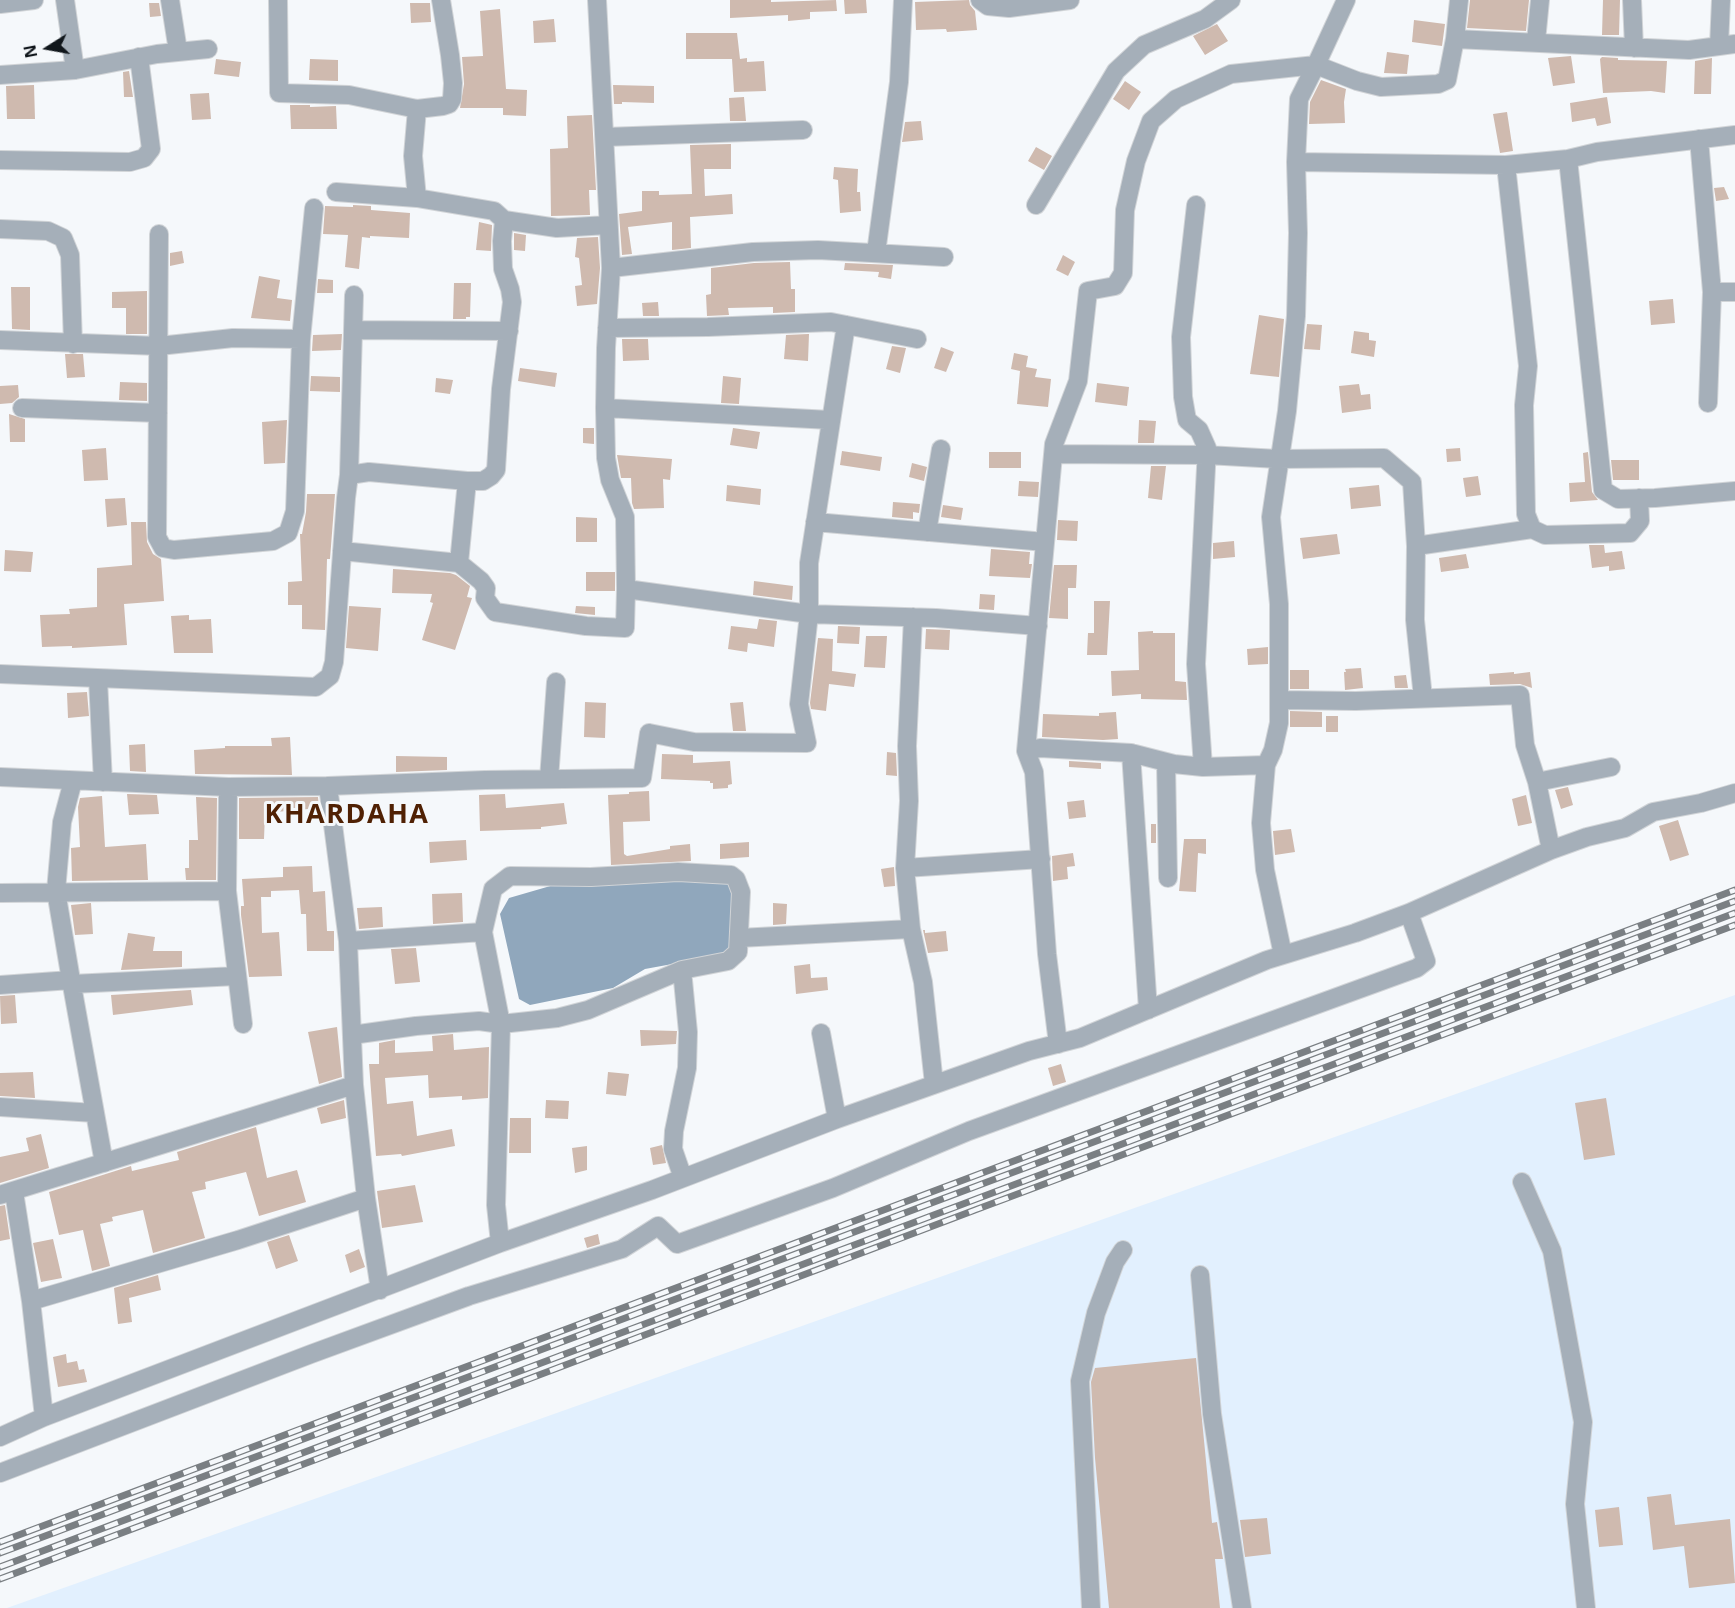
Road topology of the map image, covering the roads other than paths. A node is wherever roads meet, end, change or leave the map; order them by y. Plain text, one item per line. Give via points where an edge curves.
1 (34, 0) edge
2 (64, 0) edge
3 (170, 0) edge
4 (278, 0) edge
5 (441, 0) edge
6 (597, 0) edge
7 (903, 0) edge
8 (980, 0) edge
9 (1070, 0) edge
10 (1231, 0) edge
11 (1346, 0) edge
12 (1459, 0) edge
13 (1540, 0) edge
14 (1632, 0) edge
15 (1720, 0) edge
16 (0, 4) edge
17 (1455, 39) junction
18 (1536, 41) junction
19 (1727, 45) edge
20 (1634, 48) junction
21 (208, 49) dead end
22 (178, 51) junction
23 (139, 57) junction
24 (1316, 65) junction
25 (75, 70) junction
26 (0, 75) edge
27 (417, 109) junction
28 (803, 130) dead end
29 (1735, 135) edge
30 (605, 137) junction
31 (1699, 139) junction
32 (1568, 159) junction
33 (0, 160) edge
34 (1296, 162) junction
35 (1506, 165) junction
36 (336, 192) dead end
37 (417, 198) junction
38 (1036, 205) dead end
39 (1196, 205) dead end
40 (314, 208) dead end
41 (504, 220) junction
42 (608, 225) junction
43 (0, 229) edge
44 (159, 234) dead end
45 (876, 254) junction
46 (944, 257) dead end
47 (611, 268) junction
48 (1712, 292) junction
49 (1735, 292) edge
50 (354, 295) dead end
51 (846, 325) junction
52 (607, 328) junction
53 (353, 330) junction
54 (509, 331) junction
55 (301, 339) junction
56 (916, 339) dead end
57 (0, 340) edge
58 (73, 344) junction
59 (159, 346) junction
60 (1708, 403) dead end
61 (22, 408) dead end
62 (604, 408) junction
63 (158, 413) junction
64 (830, 420) junction
65 (941, 449) dead end
66 (1053, 454) junction
67 (1207, 455) junction
68 (1278, 459) junction
69 (349, 475) junction
70 (467, 481) junction
71 (1735, 491) edge
72 (1639, 498) junction
73 (815, 522) junction
74 (1532, 529) junction
75 (927, 532) junction
76 (1045, 542) junction
77 (1416, 546) junction
78 (342, 551) junction
79 (459, 563) junction
80 (626, 589) junction
81 (809, 614) junction
82 (913, 617) junction
83 (1038, 626) junction
84 (0, 674) edge
85 (98, 679) junction
86 (556, 682) dead end
87 (1423, 698) junction
88 (1279, 700) junction
89 (1026, 751) junction
90 (1131, 753) junction
91 (1166, 762) junction
92 (1266, 765) junction
93 (1203, 767) junction
94 (1611, 767) dead end
95 (0, 777) edge
96 (549, 779) junction
97 (73, 781) junction
98 (103, 782) junction
99 (1537, 782) junction
100 (328, 786) junction
101 (228, 787) junction
102 (1735, 793) edge
103 (1551, 850) junction
104 (1041, 859) junction
105 (905, 868) junction
106 (1168, 878) dead end
107 (56, 891) junction
108 (227, 891) junction
109 (0, 893) edge
110 (1409, 913) junction
111 (911, 929) junction
112 (483, 932) junction
113 (739, 938) junction
114 (348, 941) junction
115 (1283, 955) junction
116 (682, 970) junction
117 (237, 976) junction
118 (71, 982) junction
119 (0, 985) edge
120 (1148, 1010) junction
121 (243, 1024) dead end
122 (501, 1024) junction
123 (821, 1033) dead end
124 (352, 1035) junction
125 (1058, 1044) junction
126 (934, 1084) junction
127 (354, 1085) junction
128 (0, 1107) edge
129 (95, 1113) junction
130 (837, 1119) junction
131 (104, 1163) junction
132 (683, 1178) junction
133 (1522, 1182) dead end
134 (7, 1194) edge
135 (366, 1198) junction
136 (500, 1243) junction
137 (1123, 1250) dead end
138 (1200, 1275) dead end
139 (380, 1290) junction
140 (31, 1301) junction
141 (44, 1417) junction
142 (0, 1437) edge
143 (0, 1473) edge
144 (1091, 1608) edge
145 (1242, 1608) edge
146 (1586, 1608) edge

1 - 16 street
2 - 25 street
3 - 22 street
4 - 27 street via 279,93 349,95
5 - 27 street via 452,99 443,106
6 - 30 street
7 - 45 street via 899,82
8 - 9 street via 988,6 1009,8
10 - 38 street via 1204,19 1144,45 1116,71
11 - 24 street
12 - 17 street
13 - 18 street
14 - 20 street
15 - 19 street
17 - 18 street
17 - 24 street via 1447,80 1438,84 1381,87
18 - 20 street
19 - 20 street via 1689,50
21 - 22 street
22 - 23 street
23 - 25 street
23 - 33 street via 150,150 144,158 130,162
24 - 34 street via 1299,99
24 - 66 street via 1231,74 1176,99 1151,122 1136,161 1125,210 1123,273 1116,286 1088,291 1078,381
25 - 26 street
27 - 37 street via 413,156
28 - 30 street
29 - 31 street
30 - 42 street
31 - 32 street
31 - 48 street
32 - 35 street
32 - 72 street via 1603,489 1618,499
34 - 35 street
34 - 68 street via 1296,316
35 - 74 street via 1528,366 1524,405 1526,514
36 - 37 street
37 - 41 street via 494,211
39 - 67 street via 1181,337 1183,397 1187,420 1199,430 1208,448
40 - 55 street
41 - 42 street via 557,228
41 - 54 street via 503,269 512,302
42 - 47 street
43 - 58 street via 48,231 63,238 70,255
44 - 59 street
45 - 46 street
45 - 47 street via 818,250 753,252
47 - 52 street
48 - 49 street
48 - 60 street
50 - 53 street
51 - 52 street via 831,322
51 - 56 street
51 - 64 street
52 - 62 street
53 - 54 street
53 - 69 street
54 - 70 street via 496,470 483,481
55 - 59 street via 233,338
55 - 63 street via 295,511 288,533 273,541 163,548 157,537
57 - 58 street
58 - 59 street
59 - 63 street
61 - 63 street
62 - 64 street
62 - 80 street via 610,480 625,517
64 - 73 street
65 - 75 street
66 - 67 street
66 - 76 street
67 - 68 street
67 - 93 street via 1196,664
68 - 77 street via 1384,458 1412,483
68 - 88 street via 1271,517 1279,604
69 - 70 street via 369,471
69 - 78 street
70 - 79 street
71 - 72 street
72 - 74 street via 1640,521 1630,533 1545,535
73 - 75 street
73 - 81 street via 809,562
74 - 77 street
75 - 76 street
76 - 83 street
77 - 87 street via 1415,620
78 - 79 street
78 - 85 street via 334,662 330,676 316,687
79 - 80 street via 481,581 486,588 485,598 495,612 563,623 625,628
80 - 81 street
81 - 82 street
81 - 96 street via 800,704 807,743 694,742 649,732 642,777
82 - 83 street
82 - 105 street
83 - 89 street
84 - 85 street
85 - 98 street
86 - 96 street
87 - 88 street
87 - 99 street via 1520,695 1525,745
88 - 92 street via 1279,723
89 - 90 street via 1040,748
89 - 104 street via 1034,772
90 - 91 street
90 - 120 street
91 - 93 street
91 - 106 street
92 - 93 street
92 - 115 street via 1261,823 1265,870
94 - 99 street
95 - 97 street
96 - 100 street
97 - 98 street
97 - 107 street via 62,822
98 - 101 street
99 - 103 street
100 - 101 street
100 - 114 street
101 - 108 street
102 - 103 street via 1653,812 1625,828
103 - 110 street
104 - 105 street
104 - 125 street
105 - 111 street
107 - 108 street
107 - 109 street
107 - 118 street
108 - 117 street
110 - 115 street
110 - 143 street via 1426,961 1417,969 969,1131 832,1188 677,1244 658,1226 622,1249 469,1296
111 - 113 street
111 - 126 street via 923,982
112 - 113 street via 493,889 510,876 678,872 731,875 736,879 741,892
112 - 114 street
112 - 122 street
113 - 116 street via 734,957
114 - 124 street
115 - 120 street
116 - 122 street via 588,1010
116 - 132 street via 687,1068 674,1149
117 - 118 street
117 - 121 street
118 - 119 street
118 - 129 street
120 - 125 street
122 - 124 street via 479,1021
122 - 136 street via 496,1205
123 - 130 street
124 - 127 street
125 - 126 street
126 - 130 street
127 - 131 street
127 - 135 street
128 - 129 street
129 - 131 street
130 - 132 street
131 - 134 street
132 - 136 street
133 - 146 street via 1552,1251 1583,1422 1575,1504
134 - 140 street
135 - 139 street
135 - 140 street
136 - 139 street
137 - 144 street via 1096,1313 1080,1381
138 - 145 street via 1212,1414
139 - 141 street
140 - 141 street
141 - 142 street

